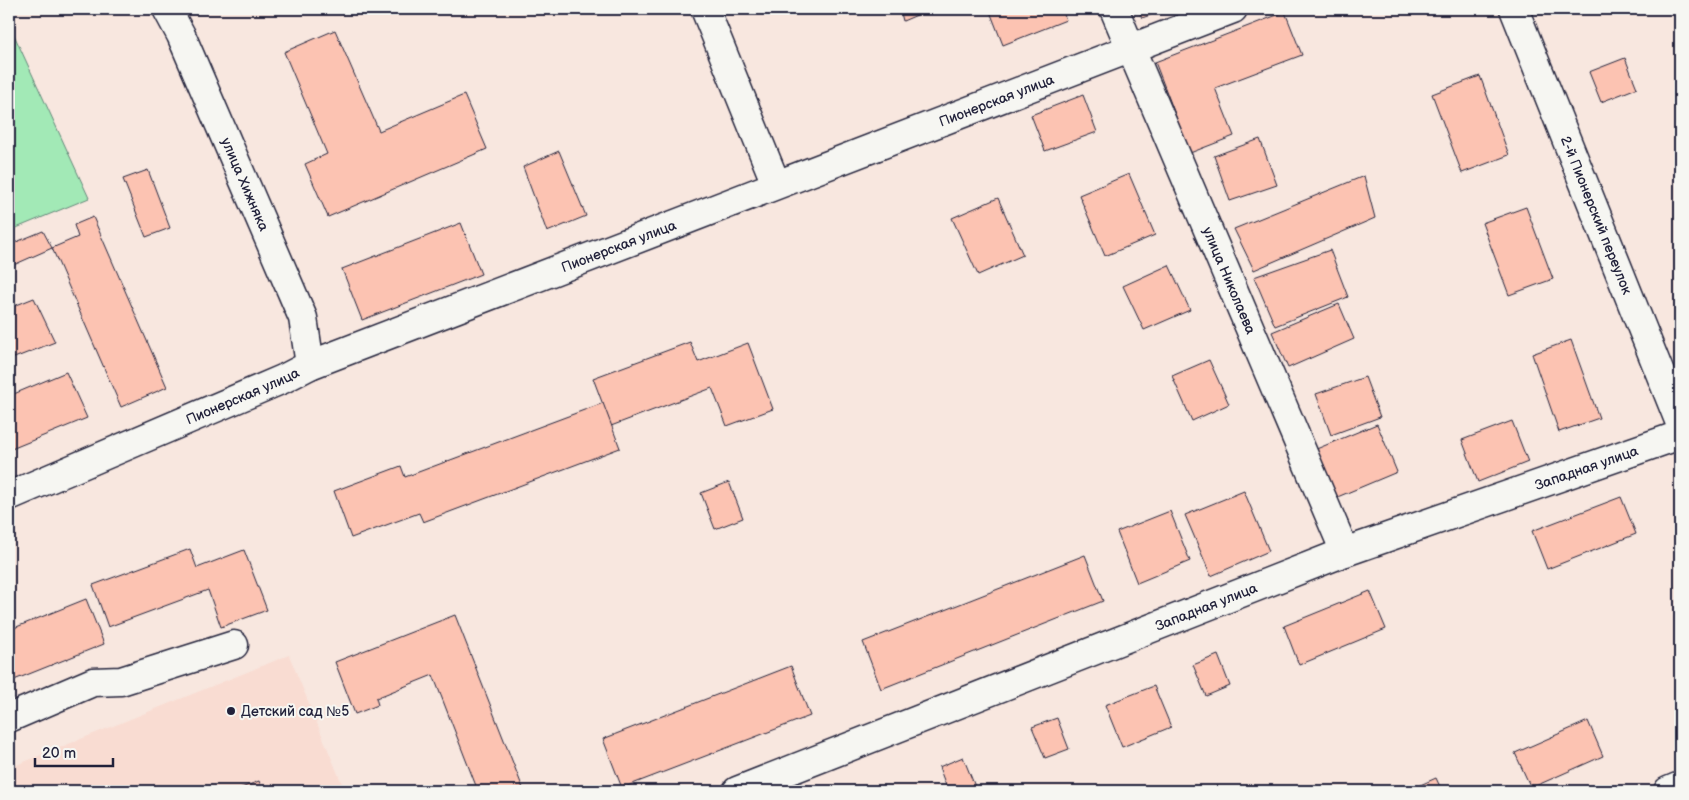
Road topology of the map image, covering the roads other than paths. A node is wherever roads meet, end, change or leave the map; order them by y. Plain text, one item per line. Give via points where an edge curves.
1 (167, 9) edge
2 (705, 9) edge
3 (1114, 9) edge
4 (1232, 9) edge
5 (1514, 9) edge
6 (1130, 49) junction
7 (776, 184) junction
8 (310, 365) junction
9 (1680, 423) edge
10 (1680, 435) edge
11 (9, 496) edge
12 (1345, 552) junction
13 (234, 645) dead end
14 (9, 718) edge
15 (1680, 786) edge
16 (737, 791) edge
17 (1668, 791) edge

1 - 8 street, улица Хижняка via 302,318
2 - 7 street
3 - 6 street, улица Николаева
4 - 6 street, Пионерская улица
5 - 9 street, 2-й Пионерский переулок
6 - 7 street, Пионерская улица
6 - 12 street, улица Николаева
7 - 8 street, Пионерская улица
8 - 11 street, Пионерская улица
10 - 12 street, Западная улица
12 - 16 street, Западная улица
13 - 14 street via 121,681 93,682
15 - 17 street

